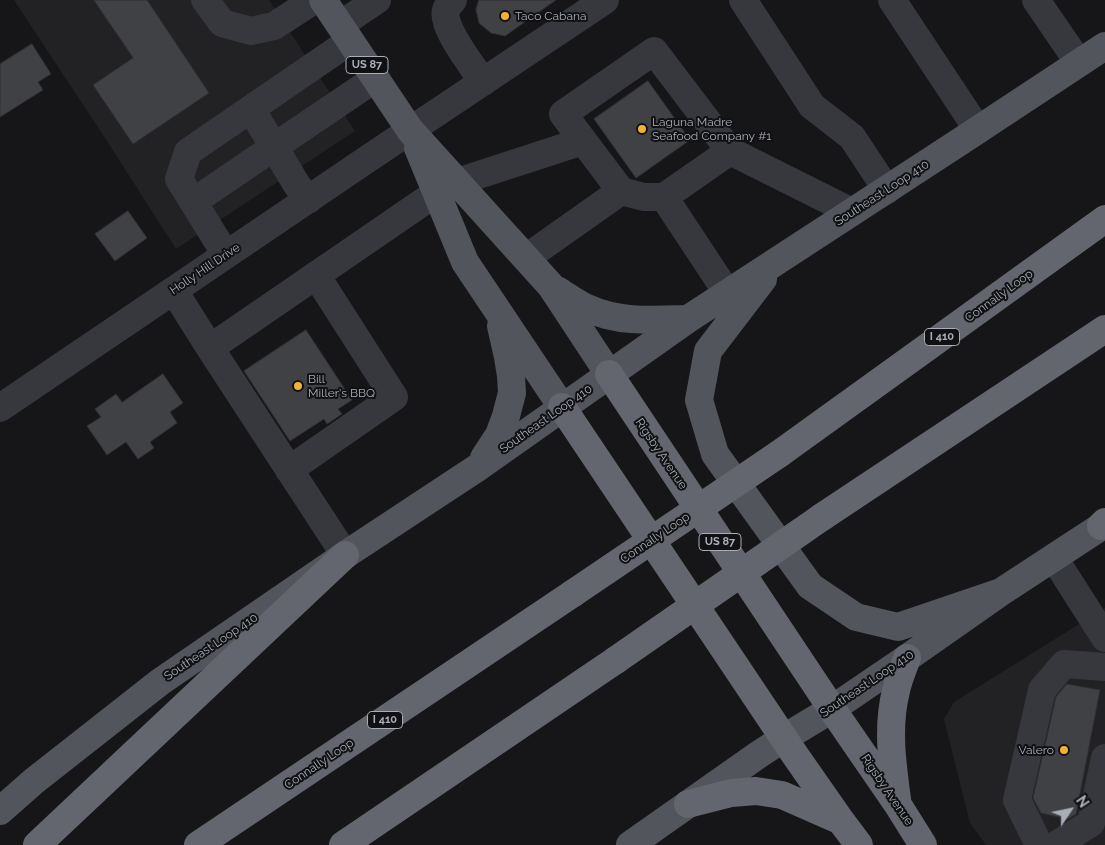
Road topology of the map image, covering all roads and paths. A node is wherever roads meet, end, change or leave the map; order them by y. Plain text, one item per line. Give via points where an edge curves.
1 (205, 0) edge
2 (314, 0) edge
3 (323, 0) edge
4 (377, 0) edge
5 (453, 0) edge
6 (605, 0) edge
7 (743, 0) edge
8 (892, 0) edge
9 (1036, 0) edge
10 (345, 33) junction
11 (1105, 46) edge
12 (1079, 63) junction
13 (376, 78) junction
14 (483, 82) junction
15 (251, 109) junction
16 (410, 130) junction
17 (978, 130) junction
18 (583, 141) junction
19 (274, 147) junction
20 (730, 151) junction
21 (447, 188) junction
22 (887, 190) junction
23 (621, 191) junction
24 (664, 197) junction
25 (308, 200) junction
26 (193, 202) junction
27 (852, 212) junction
28 (1105, 220) edge
29 (226, 255) junction
30 (526, 258) junction
31 (774, 263) junction
32 (316, 275) junction
33 (551, 286) junction
34 (174, 291) junction
35 (728, 294) junction
36 (497, 310) junction
37 (688, 319) junction
38 (1105, 329) edge
39 (210, 348) junction
40 (609, 374) junction
41 (562, 407) junction
42 (0, 408) edge
43 (476, 468) junction
44 (289, 470) junction
45 (1104, 524) edge
46 (345, 555) junction
47 (1054, 558) junction
48 (1001, 592) junction
49 (1105, 638) edge
50 (907, 658) junction
51 (1105, 667) edge
52 (832, 708) junction
53 (784, 738) junction
54 (1105, 758) edge
55 (688, 804) junction
56 (898, 805) junction
57 (0, 811) edge
58 (841, 821) junction
59 (638, 843) edge
60 (37, 845) edge
61 (198, 845) edge
62 (342, 845) edge
63 (858, 845) edge
64 (924, 845) edge
65 (1039, 845) edge
66 (1056, 845) edge

1 - 2 street via 222,23 251,31 274,26
3 - 10 main road, Rigsby Avenue / US 87
4 - 10 street
5 - 14 street via 445,11 449,30
6 - 14 street, Holly Hill Drive
7 - 22 street via 812,106 852,138
8 - 17 street
9 - 12 street
10 - 13 main road, Rigsby Avenue / US 87
10 - 15 street
11 - 12 main road, Southeast Loop 410
12 - 17 main road, Southeast Loop 410
13 - 16 main road, Rigsby Avenue / US 87
13 - 19 street
14 - 16 street, Holly Hill Drive
15 - 19 street
15 - 26 street via 188,152 179,179
16 - 21 main road, Rigsby Avenue / US 87
16 - 25 street, Holly Hill Drive
17 - 22 main road, Southeast Loop 410
18 - 20 street via 563,114 654,51
18 - 21 street
18 - 23 street
19 - 25 street
19 - 26 street
20 - 24 street
20 - 27 street
21 - 30 main road, Rigsby Avenue / US 87
21 - 32 street
21 - 36 main road, Rigsby Avenue / US 87 via 465,262
22 - 27 main road, Southeast Loop 410
23 - 24 street via 644,198
23 - 30 street
24 - 35 street
25 - 29 street, Holly Hill Drive
26 - 29 street
27 - 31 main road, Southeast Loop 410
28 - 61 highway, Connally Loop / I 410, bridge via 779,454
29 - 34 street, Holly Hill Drive
30 - 33 main road, Rigsby Avenue / US 87
31 - 35 main road, Southeast Loop 410
31 - 48 main road via 708,351 699,400 714,454 810,586 856,617 898,626
32 - 39 street
32 - 44 street via 394,398
33 - 37 main road via 587,308 621,319
33 - 40 main road, Rigsby Avenue / US 87
34 - 39 street
34 - 42 street, Holly Hill Drive
35 - 37 main road, Southeast Loop 410
36 - 41 main road, Rigsby Avenue / US 87
36 - 43 main road via 512,393 499,435
37 - 40 main road, Southeast Loop 410
38 - 62 highway, bridge via 822,517
39 - 44 street
40 - 41 main road, Southeast Loop 410
40 - 52 highway, Rigsby Avenue / US 87
41 - 43 main road, Southeast Loop 410
41 - 53 highway, Rigsby Avenue / US 87
43 - 46 main road, Southeast Loop 410
44 - 46 street
45 - 47 main road, Southeast Loop 410
46 - 57 main road, Southeast Loop 410 via 160,682
46 - 60 highway
47 - 48 main road, Southeast Loop 410
47 - 49 street
48 - 50 main road, Southeast Loop 410
50 - 52 main road, Southeast Loop 410
50 - 56 highway via 896,691 891,726
51 - 65 street via 1064,664 1042,690 1017,800
52 - 53 main road, Southeast Loop 410
52 - 56 highway, Rigsby Avenue / US 87
53 - 55 main road, Southeast Loop 410
53 - 58 highway, Rigsby Avenue / US 87
54 - 66 street via 1091,823
55 - 58 highway via 731,793 756,791 782,794
55 - 59 main road, Southeast Loop 410
56 - 64 highway, Rigsby Avenue / US 87
58 - 63 highway, Rigsby Avenue / US 87

